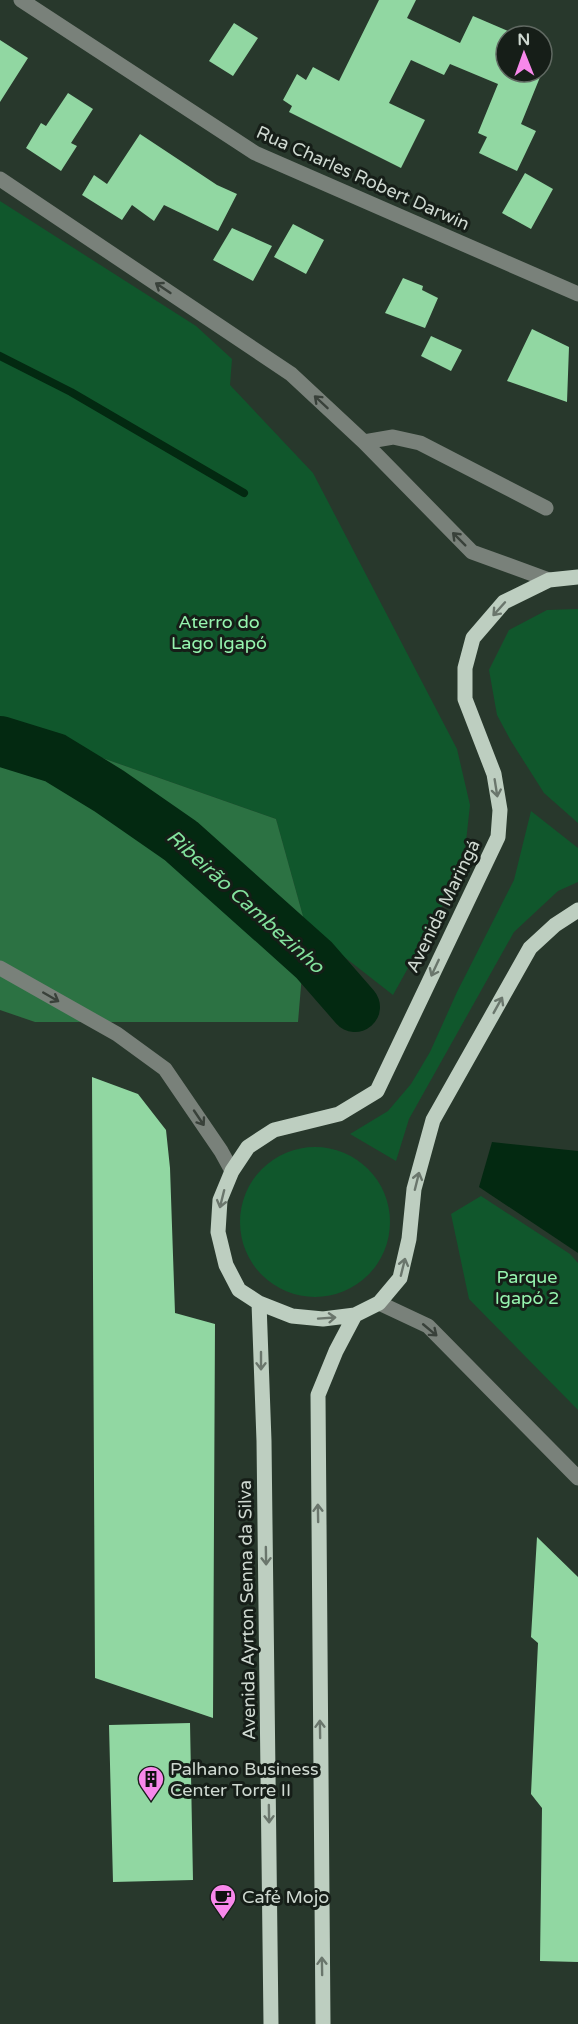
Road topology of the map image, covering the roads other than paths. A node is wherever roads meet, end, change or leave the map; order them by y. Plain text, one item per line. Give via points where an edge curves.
1 (21, 0) edge
2 (0, 179) edge
3 (578, 294) edge
4 (363, 442) junction
5 (546, 508) dead end
6 (578, 577) edge
7 (549, 580) junction
8 (578, 910) edge
9 (0, 968) edge
10 (232, 1171) junction
11 (259, 1303) junction
12 (379, 1303) junction
13 (355, 1315) junction
14 (578, 1478) edge
15 (271, 2024) edge
16 (322, 2024) edge

1 - 3 street, Rua Charles Robert Darwin via 255,153
4 -> 2 street via 291,374
4 - 5 street via 393,437 420,443
7 -> 4 street via 472,552
6 - 7 main road, Avenida Maringá
7 -> 10 main road, Avenida Maringá via 504,602 473,638 465,668 465,699 494,774 500,810 498,837 377,1091 339,1114 274,1130 249,1147
12 -> 8 main road via 400,1278 414,1189 433,1120 530,948
9 -> 10 street via 117,1034 165,1069
10 -> 11 main road, Avenida Maringá via 220,1200 218,1232 226,1265 239,1290
11 -> 13 main road, Avenida Maringá via 292,1316 323,1319
11 -> 15 main road, Avenida Ayrton Senna da Silva
12 - 13 main road, Avenida Maringá
12 -> 14 street via 428,1326
16 -> 13 main road via 318,1395

